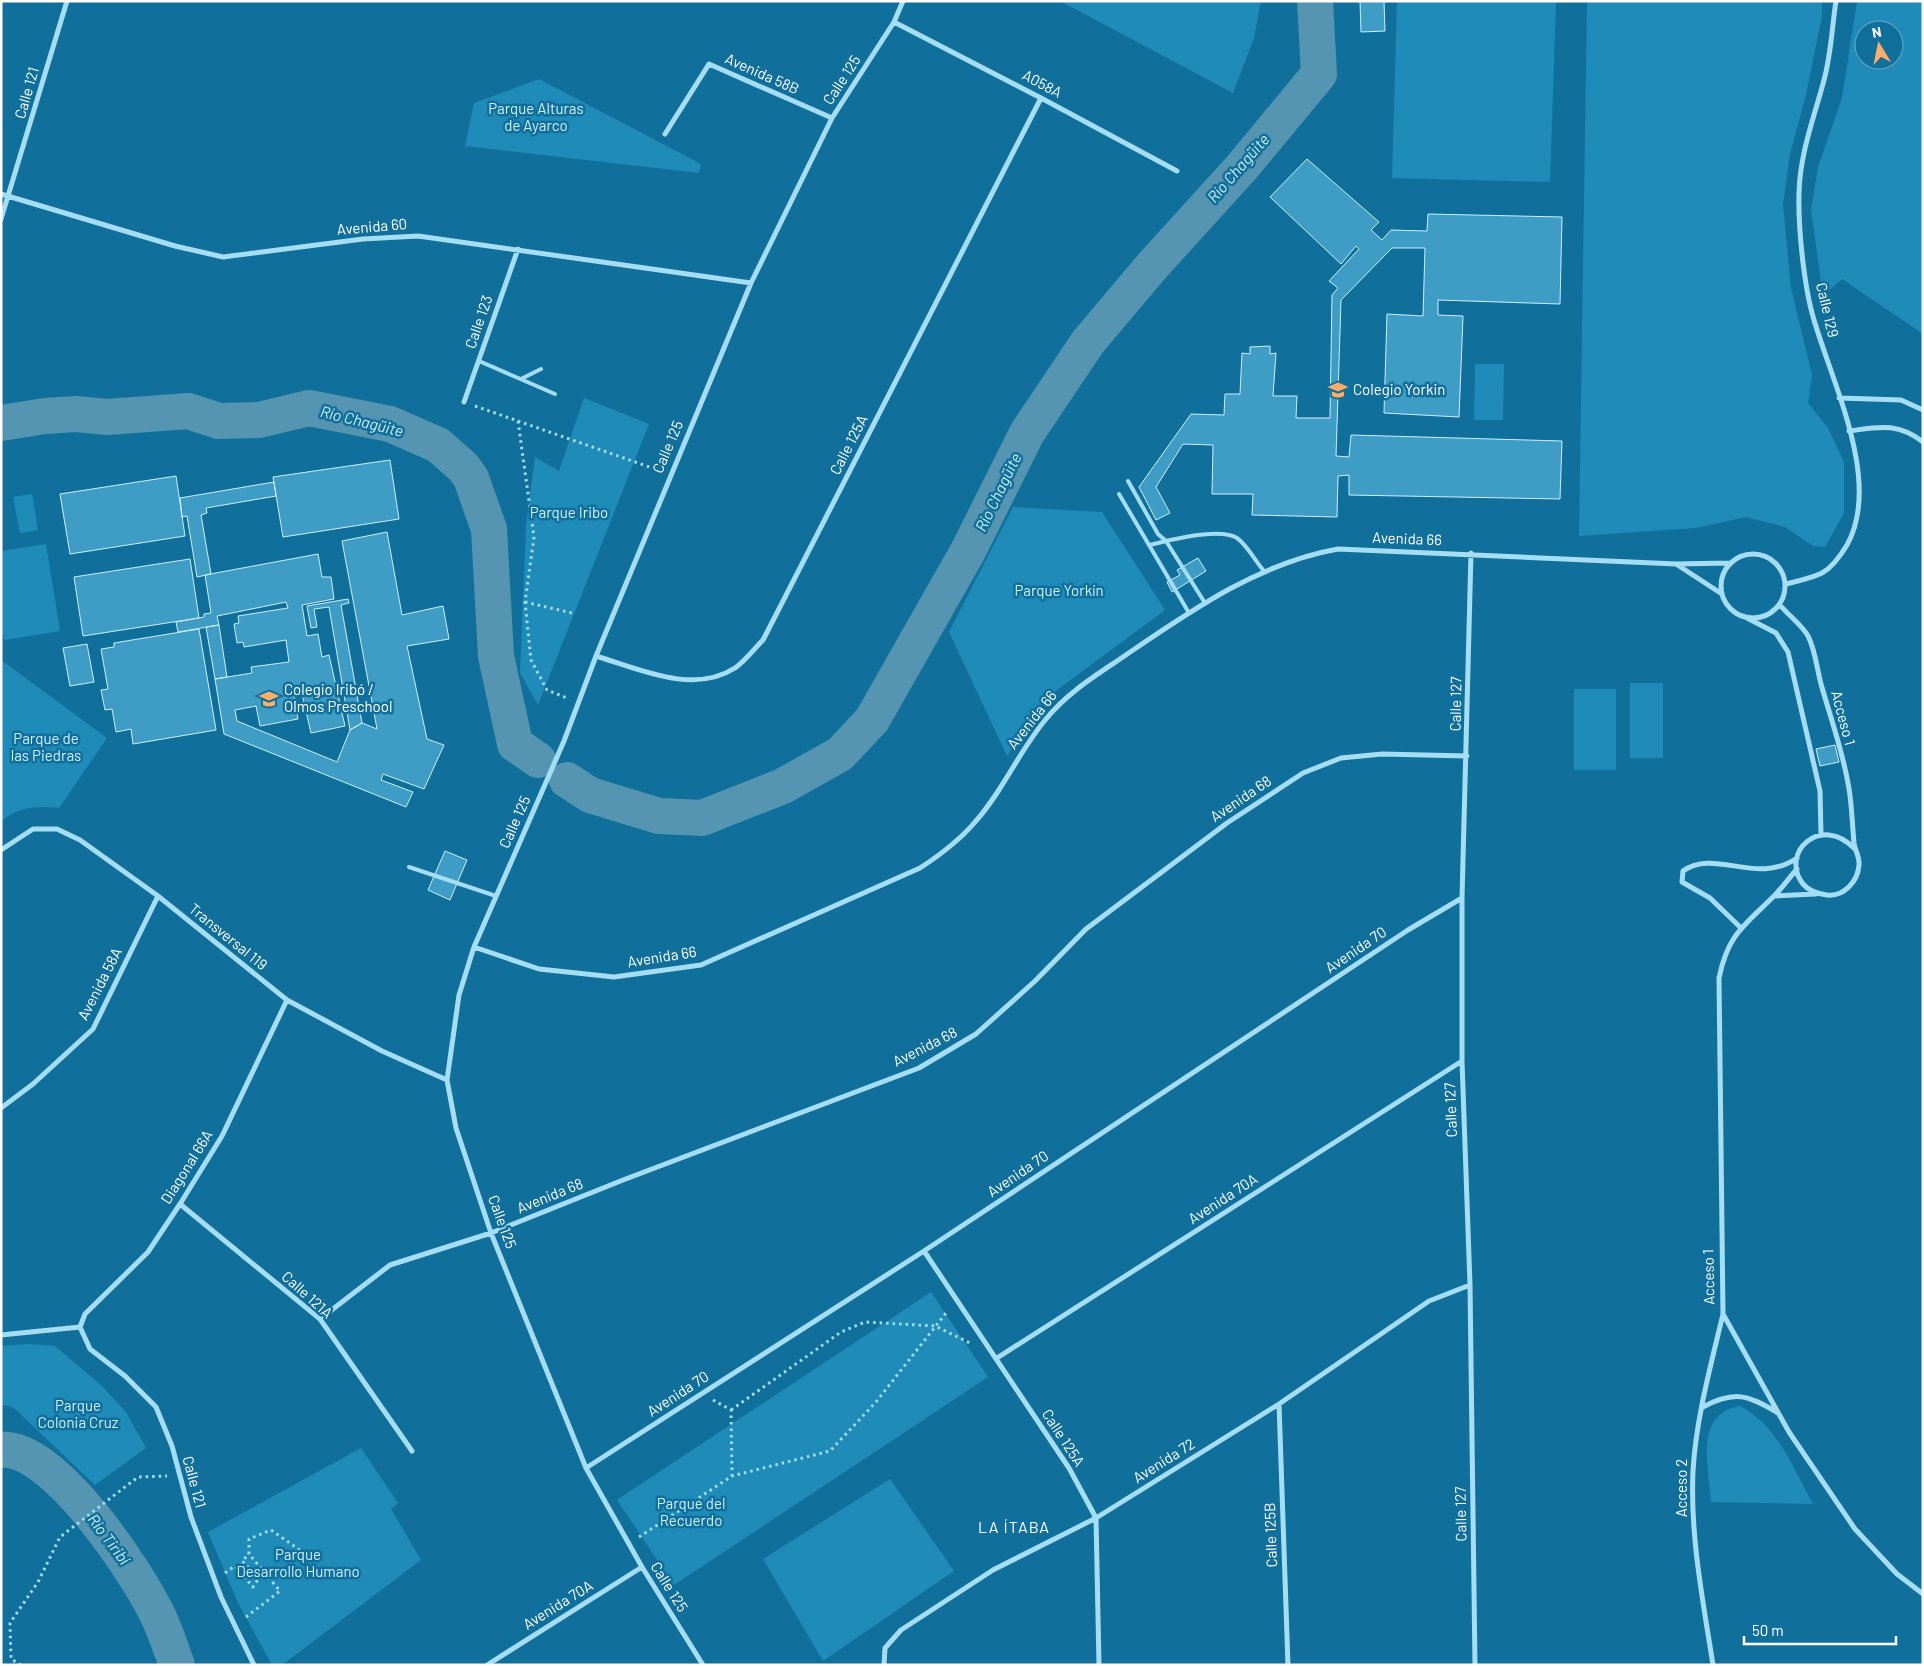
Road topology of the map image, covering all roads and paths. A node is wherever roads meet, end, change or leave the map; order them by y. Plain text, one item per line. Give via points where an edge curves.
1 (68, 1) edge
2 (903, 1) edge
3 (1836, 1) edge
4 (894, 22) junction
5 (1041, 98) junction
6 (832, 118) junction
7 (665, 134) dead end
8 (1177, 171) dead end
9 (1, 194) edge
10 (10, 197) junction
11 (1, 219) edge
12 (518, 249) junction
13 (751, 283) junction
14 (479, 360) junction
15 (541, 369) dead end
16 (520, 380) junction
17 (555, 394) dead end
18 (1839, 398) junction
19 (464, 402) joint
20 (1923, 410) edge
21 (518, 421) junction
22 (1849, 431) junction
23 (1923, 442) edge
24 (671, 474) junction
25 (1128, 481) dead end
26 (1119, 494) dead end
27 (1166, 541) junction
28 (1150, 545) junction
29 (1471, 554) junction
30 (1730, 563) junction
31 (1676, 564) junction
32 (1264, 571) junction
33 (1786, 584) junction
34 (1722, 594) junction
35 (525, 602) junction
36 (1205, 603) junction
37 (1780, 605) junction
38 (1189, 613) junction
39 (572, 614) dead end
40 (1747, 618) junction
41 (596, 656) junction
42 (578, 703) junction
43 (1467, 756) junction
44 (1821, 834) junction
45 (1855, 849) junction
46 (1, 850) edge
47 (1797, 858) junction
48 (409, 866) dead end
49 (1797, 869) junction
50 (1817, 894) junction
51 (158, 896) junction
52 (496, 896) junction
53 (1774, 896) junction
54 (1462, 898) junction
55 (1740, 927) junction
56 (474, 947) junction
57 (288, 1000) junction
58 (1462, 1061) junction
59 (447, 1080) junction
60 (1, 1108) edge
61 (180, 1204) junction
62 (491, 1233) junction
63 (924, 1251) junction
64 (1470, 1285) junction
65 (946, 1314) dead end
66 (1722, 1314) junction
67 (320, 1319) junction
68 (935, 1326) junction
69 (80, 1327) junction
70 (1, 1335) edge
71 (984, 1339) junction
72 (997, 1358) junction
73 (701, 1394) junction
74 (1280, 1404) junction
75 (1703, 1407) junction
76 (731, 1410) junction
77 (1780, 1415) junction
78 (412, 1451) dead end
79 (586, 1468) junction
80 (180, 1476) junction
81 (732, 1476) junction
82 (1096, 1518) junction
83 (629, 1544) junction
84 (249, 1554) junction
85 (307, 1555) dead end
86 (642, 1567) junction
87 (225, 1573) dead end
88 (1923, 1594) edge
89 (246, 1617) dead end
90 (21, 1665) edge
91 (254, 1665) edge
92 (487, 1665) edge
93 (703, 1665) edge
94 (884, 1665) edge
95 (1099, 1665) edge
96 (1288, 1665) edge
97 (1475, 1665) edge
98 (1713, 1665) edge

1 - 10 street, Calle 121
2 - 4 street, Calle 125
3 - 18 street, Calle 129 via 1825,78 1804,146 1799,193 1802,248 1813,318
4 - 5 street, A058A
4 - 6 street, Calle 125
5 - 8 street, A058A
5 - 41 street, Calle 125A via 763,640 735,668 704,680 672,679
6 - 7 street, Avenida 58B via 709,64
6 - 13 street, Calle 125
9 - 10 street, Avenida 60
10 - 11 street, Calle 121
10 - 12 street, Avenida 60 via 223,257 363,239 418,236
12 - 13 street, Avenida 60
12 - 14 street, Calle 123
13 - 24 street, Calle 125
14 - 16 lane
14 - 19 street, Calle 123
15 - 16 lane
16 - 17 lane
18 - 20 street via 1901,400
18 - 22 street, Calle 129
19 - 21 path
21 - 24 path
21 - 35 path via 534,537
22 - 23 street via 1887,426 1911,433
22 - 33 street, Calle 129 via 1856,452 1861,495 1852,536 1841,557 1823,572
24 - 41 street, Calle 125
25 - 27 lane via 1158,534
26 - 28 lane
27 - 28 lane
27 - 32 lane via 1182,536 1232,536 1238,538
27 - 36 lane
28 - 38 lane
29 - 31 street, Avenida 66
29 - 32 street, Avenida 66 via 1338,549
29 - 43 street, Calle 127
30 - 31 street, Avenida 66
30 - 33 street via 1748,553 1770,557 1784,573
30 - 34 street via 1723,572
31 - 34 street
32 - 36 street, Avenida 66
33 - 37 street
34 - 40 street via 1731,610
35 - 39 path
35 - 42 path via 531,660 547,690
36 - 38 street, Avenida 66
37 - 40 street via 1765,616
37 - 45 street, Acceso 1 via 1808,636 1848,783
38 - 56 street, Avenida 66 via 1068,695 1045,719 976,822 946,850 920,868 701,965 614,977 539,969
40 - 44 street via 1776,633 1788,652 1820,791
41 - 42 street, Calle 125
42 - 52 street, Calle 125
43 - 54 street, Calle 127
43 - 62 street, Avenida 68 via 1382,754 1341,758 1303,773 1227,824 1086,929 976,1034 918,1068
44 - 45 street via 1834,834 1846,839
44 - 47 street via 1810,839
45 - 50 street, Acceso 1 via 1859,864 1856,878 1846,890 1832,896
46 - 51 street, Transversal 119 via 33,829 57,829 80,840
47 - 49 street
47 - 55 street via 1786,866 1770,870 1700,864 1683,871 1682,882 1710,898
48 - 52 lane
49 - 50 street via 1804,885
49 - 53 street, Acceso 1
50 - 53 street, Acceso 1
51 - 57 street, Transversal 119
51 - 60 street, Avenida 58A via 93,1029 33,1084
52 - 56 street, Calle 125
53 - 55 street, Acceso 1
54 - 58 street, Calle 127
54 - 63 street, Avenida 70 via 1408,930
55 - 66 street, Acceso 1 via 1723,961 1719,978
56 - 59 street, Calle 125 via 459,995
57 - 59 street, Transversal 119 via 382,1051
57 - 61 street, Diagonal 66A via 222,1136
58 - 64 street, Calle 127
58 - 72 street, Avenida 70A
59 - 62 street, Calle 125 via 456,1128
61 - 67 street, Calle 121A
61 - 69 street, Diagonal 66A via 148,1252 85,1314
62 - 67 street, Avenida 68 via 390,1265
62 - 79 street, Calle 125
63 - 71 street, Calle 125A
63 - 73 street, Avenida 70
64 - 74 street, Avenida 72 via 1429,1301
64 - 97 street, Calle 127
65 - 68 path
66 - 75 street, Acceso 2
66 - 77 street, Acceso 1
67 - 78 street, Calle 121A
68 - 71 path via 975,1345
68 - 76 path via 865,1322 850,1328
68 - 81 path via 876,1402 830,1451
69 - 70 street
69 - 80 street, Calle 121 via 90,1349 125,1376 156,1407
71 - 72 street, Calle 125A
72 - 82 street, Calle 125A via 1069,1468
73 - 76 path
73 - 79 street, Avenida 70
74 - 82 street, Avenida 72
74 - 96 street, Calle 125B
75 - 77 street via 1720,1398 1743,1395
75 - 98 street, Acceso 2 via 1693,1473 1696,1550
76 - 81 path
77 - 88 street, Acceso 1 via 1855,1528 1896,1574
79 - 83 street, Calle 125
80 - 90 path via 138,1477 60,1537 38,1582 10,1623 12,1659
80 - 91 street, Calle 121 via 191,1517 221,1597
81 - 83 path
82 - 94 street, Avenida 72 via 993,1570 901,1630 884,1648
82 - 95 street, Calle 125A
83 - 86 street, Calle 125
84 - 85 path via 249,1539 271,1530
84 - 87 path via 242,1561 259,1578 253,1587 235,1566
84 - 89 path via 280,1591
86 - 92 street, Avenida 70A
86 - 93 street, Calle 125

